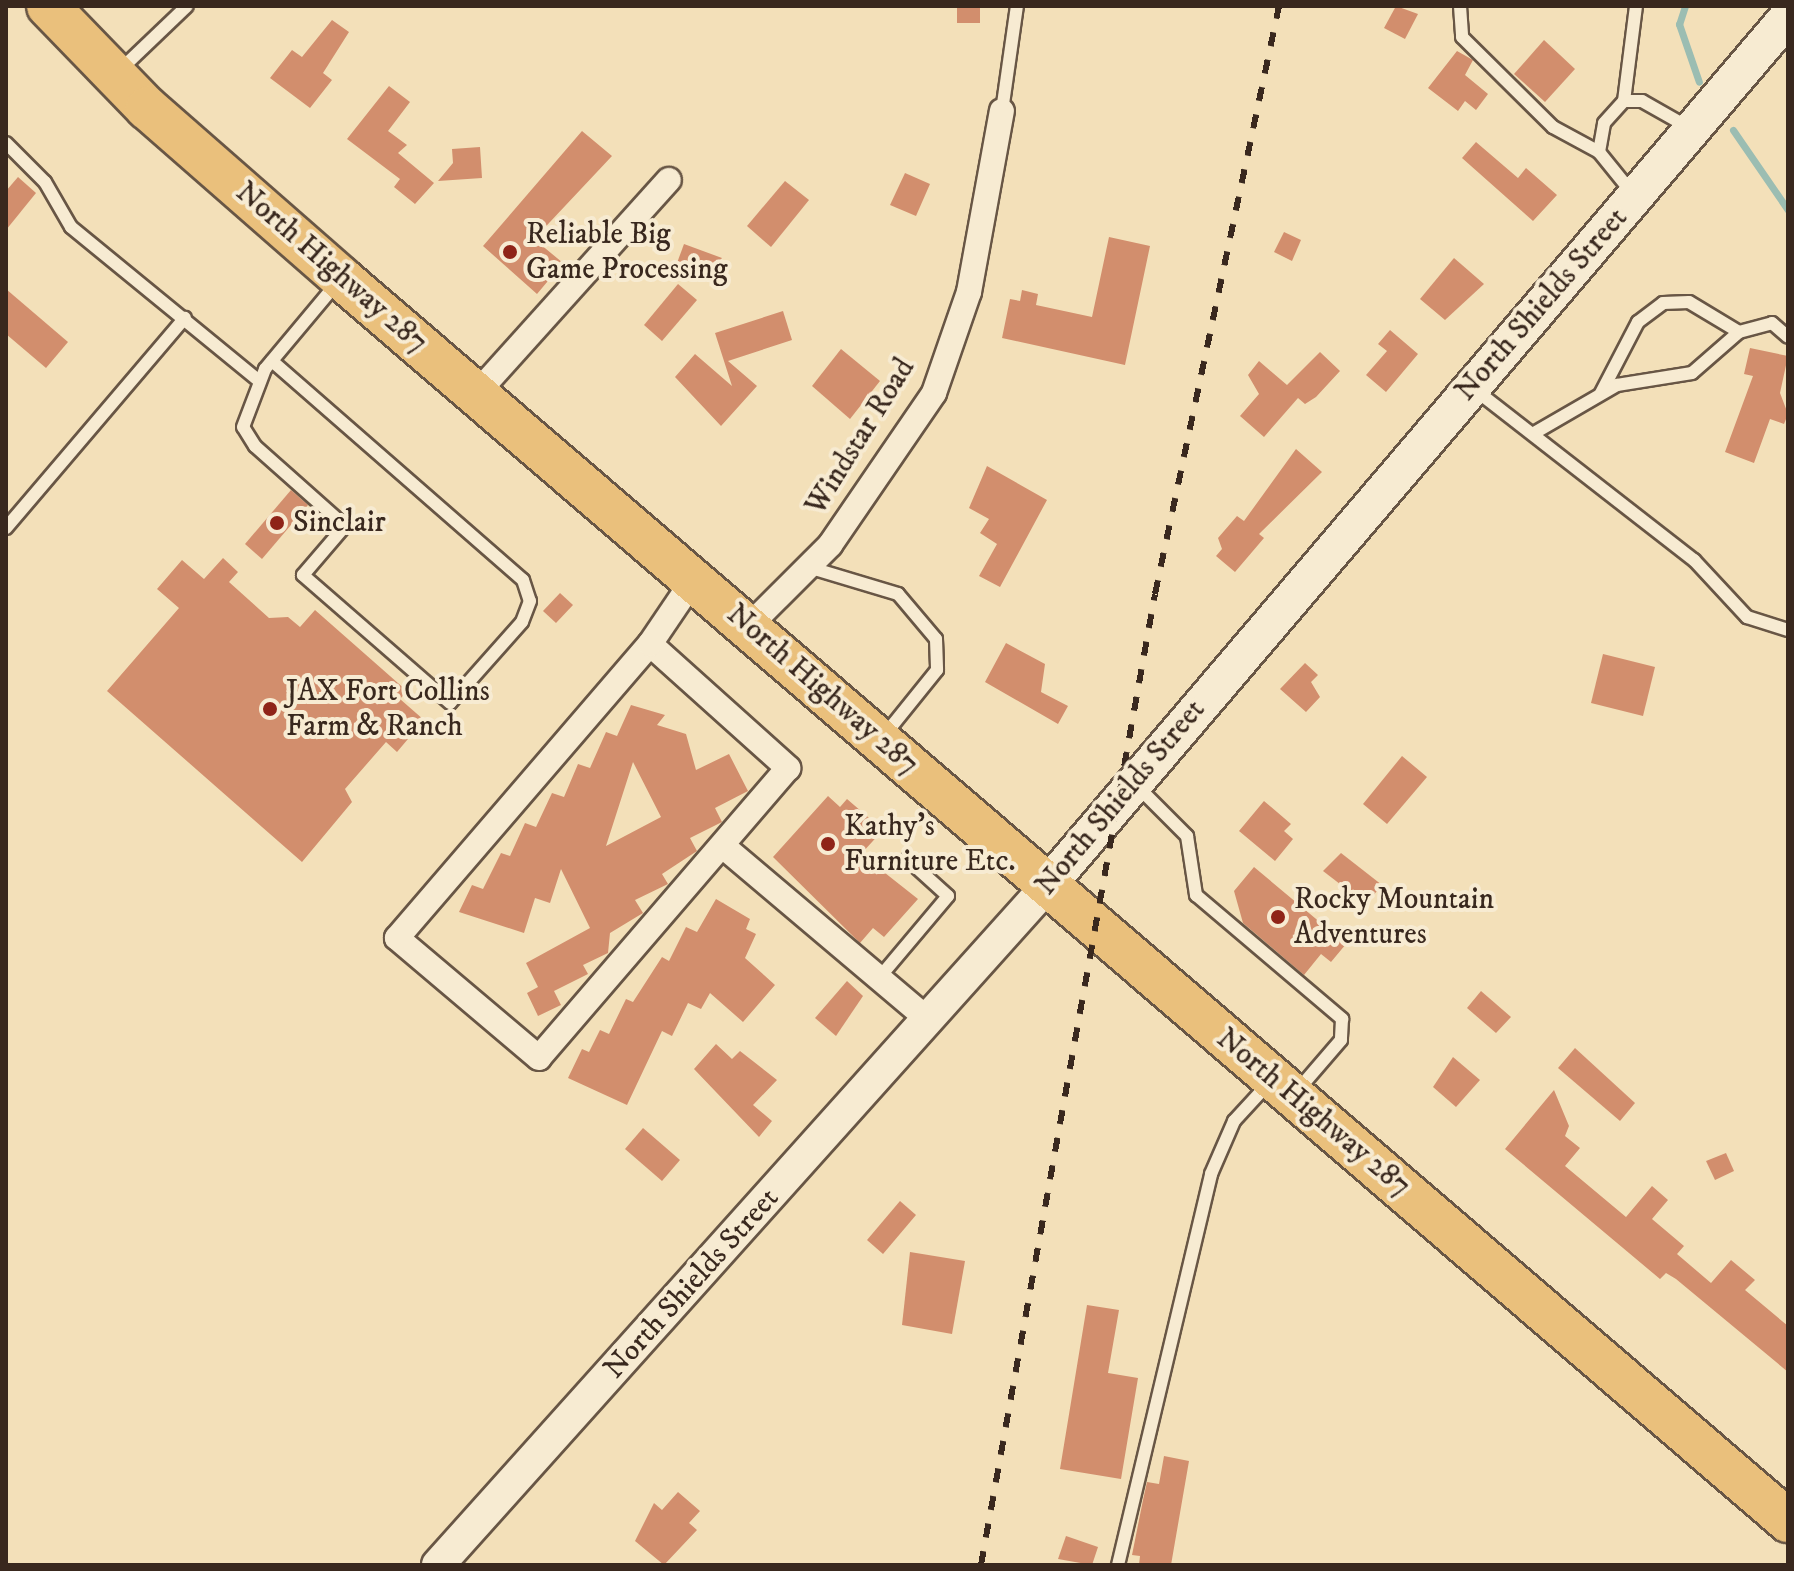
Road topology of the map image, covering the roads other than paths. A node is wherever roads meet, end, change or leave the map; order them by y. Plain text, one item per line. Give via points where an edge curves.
1 (48, 6) edge
2 (187, 6) edge
3 (1017, 6) edge
4 (1460, 6) edge
5 (1636, 6) edge
6 (1788, 17) edge
7 (113, 76) junction
8 (1624, 101) junction
9 (1002, 111) joint
10 (1692, 130) junction
11 (6, 143) edge
12 (1599, 152) junction
13 (669, 180) dead end
14 (1635, 197) junction
15 (341, 278) junction
16 (185, 318) junction
17 (1739, 332) junction
18 (1788, 337) edge
19 (272, 361) junction
20 (259, 381) junction
21 (1472, 387) junction
22 (1601, 393) junction
23 (476, 394) junction
24 (1536, 432) junction
25 (6, 528) edge
26 (808, 567) junction
27 (694, 579) junction
28 (749, 626) junction
29 (1788, 630) edge
30 (650, 644) junction
31 (880, 740) junction
32 (1133, 783) junction
33 (724, 847) junction
34 (907, 859) dead end
35 (1047, 886) junction
36 (879, 978) junction
37 (930, 1021) junction
38 (1283, 1087) junction
39 (1788, 1521) edge
40 (438, 1565) edge
41 (1118, 1565) edge

1 - 7 highway, North Highway 287
2 - 7 lane
3 - 9 lane
4 - 12 lane via 1462,37 1553,127
5 - 8 lane
6 - 10 main road, North Shields Street
7 - 15 highway, North Highway 287
8 - 10 lane via 1668,110
8 - 12 lane via 1604,123
9 - 26 street, Windstar Road via 969,292 934,393
10 - 14 main road, North Shields Street
11 - 16 lane via 45,182 71,227
12 - 14 lane
13 - 23 street
14 - 21 main road, North Shields Street
15 - 19 lane
15 - 23 highway, North Highway 287
16 - 20 lane
16 - 25 lane
17 - 18 lane via 1772,323
17 - 22 lane via 1692,373
17 - 22 lane via 1689,302 1663,303 1638,322
19 - 20 lane
19 - 20 lane via 523,580 530,601 522,622 450,703 303,575 345,526 249,437 248,401
21 - 24 lane
21 - 32 main road, North Shields Street
22 - 24 lane
23 - 27 highway, North Highway 287
24 - 29 lane via 1694,560 1747,617
26 - 28 street, Windstar Road
26 - 31 lane via 898,594 936,639 941,654 932,680
27 - 28 highway, North Highway 287
27 - 30 street
28 - 31 highway, North Highway 287
30 - 33 street via 788,768
30 - 33 street via 397,938 539,1058
31 - 35 highway, North Highway 287
32 - 35 main road, North Shields Street
32 - 38 lane via 1187,836 1196,895 1342,1019 1341,1040
33 - 36 street
34 - 36 lane via 948,896
35 - 37 street, North Shields Street
35 - 38 highway, North Highway 287
36 - 37 street
37 - 40 street, North Shields Street
38 - 39 highway, North Highway 287
38 - 41 lane via 1234,1121 1211,1174

